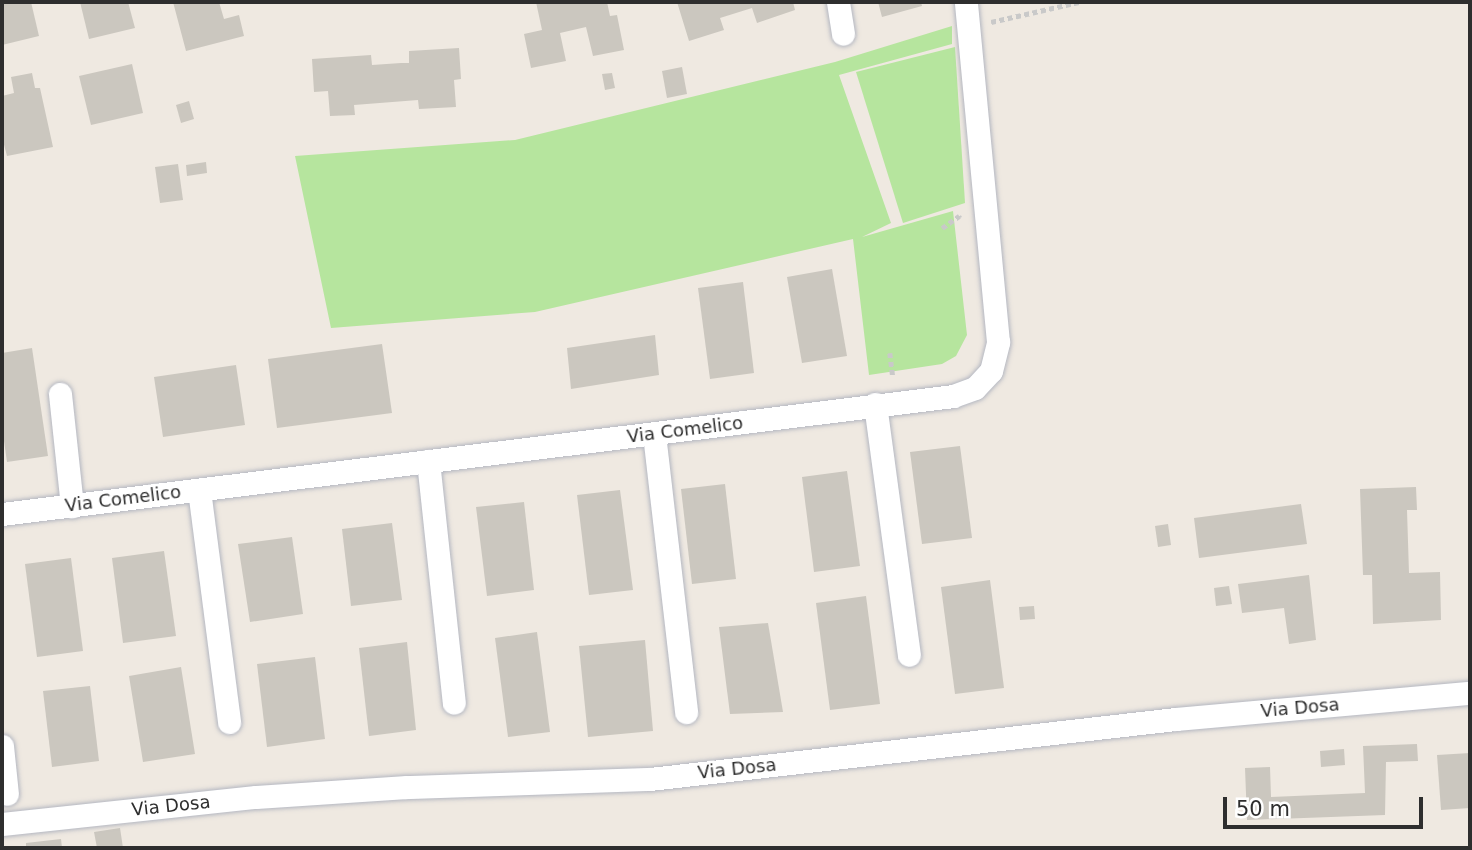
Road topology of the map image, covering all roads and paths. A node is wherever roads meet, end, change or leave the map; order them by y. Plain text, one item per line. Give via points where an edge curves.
1 (838, 2) edge
2 (966, 2) edge
3 (1079, 2) edge
4 (970, 27) junction
5 (843, 34) dead end
6 (942, 228) dead end
7 (961, 229) dead end
8 (890, 353) dead end
9 (903, 375) dead end
10 (893, 377) junction
11 (879, 379) dead end
12 (60, 394) dead end
13 (875, 404) junction
14 (654, 434) junction
15 (428, 461) junction
16 (199, 490) junction
17 (72, 506) junction
18 (2, 514) edge
19 (909, 655) dead end
20 (1470, 693) edge
21 (454, 703) dead end
22 (687, 712) dead end
23 (229, 722) dead end
24 (2, 746) edge
25 (8, 794) dead end
26 (2, 824) edge

1 - 5 street
2 - 4 street, Via Comelico
3 - 4 path
4 - 13 street, Via Comelico via 998,342 995,362 986,378 963,394
6 - 7 path via 959,216
8 - 10 path
9 - 10 path
10 - 11 path
12 - 17 street
13 - 14 street, Via Comelico
13 - 19 street
14 - 15 street, Via Comelico
14 - 22 street
15 - 16 street, Via Comelico
15 - 21 street
16 - 17 street, Via Comelico
16 - 23 street
17 - 18 street, Via Comelico
20 - 26 street, Via Dosa via 1176,719 650,779 256,797
24 - 25 street

